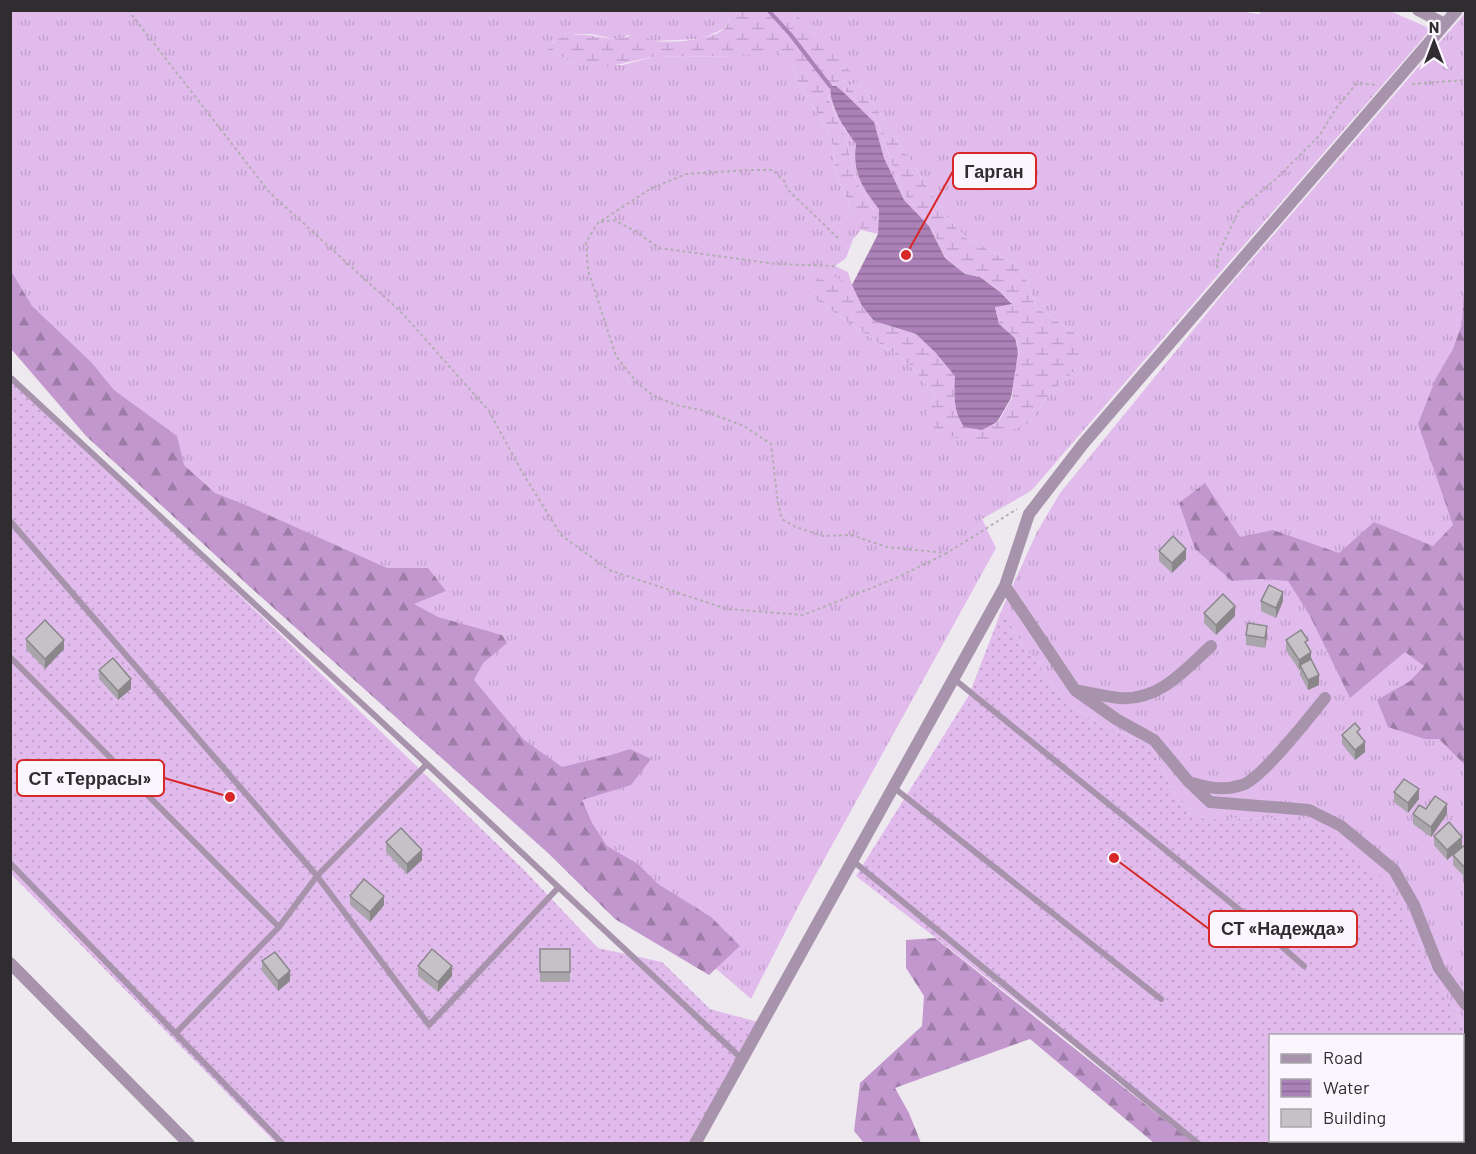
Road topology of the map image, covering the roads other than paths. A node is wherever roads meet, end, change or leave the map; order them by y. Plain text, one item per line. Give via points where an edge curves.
1 (1418, 10) edge
2 (1457, 10) edge
3 (1445, 24) junction
4 (10, 381) edge
5 (10, 521) edge
6 (1005, 586) junction
7 (1211, 646) dead end
8 (10, 657) edge
9 (953, 679) junction
10 (1075, 690) junction
11 (1325, 698) dead end
12 (427, 764) junction
13 (1188, 782) junction
14 (893, 787) junction
15 (853, 861) junction
16 (10, 863) edge
17 (317, 876) junction
18 (558, 888) junction
19 (279, 927) junction
20 (10, 963) edge
21 (1304, 966) dead end
22 (1161, 999) dead end
23 (1466, 1005) edge
24 (176, 1033) junction
25 (742, 1060) junction
26 (189, 1143) edge
27 (283, 1143) edge
28 (696, 1143) edge
29 (1199, 1143) edge

1 - 3 street
2 - 3 street
3 - 6 street via 1083,444 1029,514
4 - 12 lane
5 - 17 lane
6 - 9 street
6 - 10 street
7 - 10 street via 1171,683 1148,695 1122,698
8 - 19 lane
9 - 14 street
9 - 21 lane
10 - 13 street via 1154,740
11 - 13 street via 1277,756 1245,785 1215,789
12 - 17 lane
12 - 18 lane
13 - 23 street via 1210,802 1309,810 1341,826 1394,870 1414,905 1438,968
14 - 15 street
14 - 22 lane
15 - 25 street
15 - 29 lane
16 - 24 lane
17 - 18 lane via 429,1024
17 - 19 lane
18 - 25 lane
19 - 24 lane
20 - 26 street
24 - 27 lane
25 - 28 street

